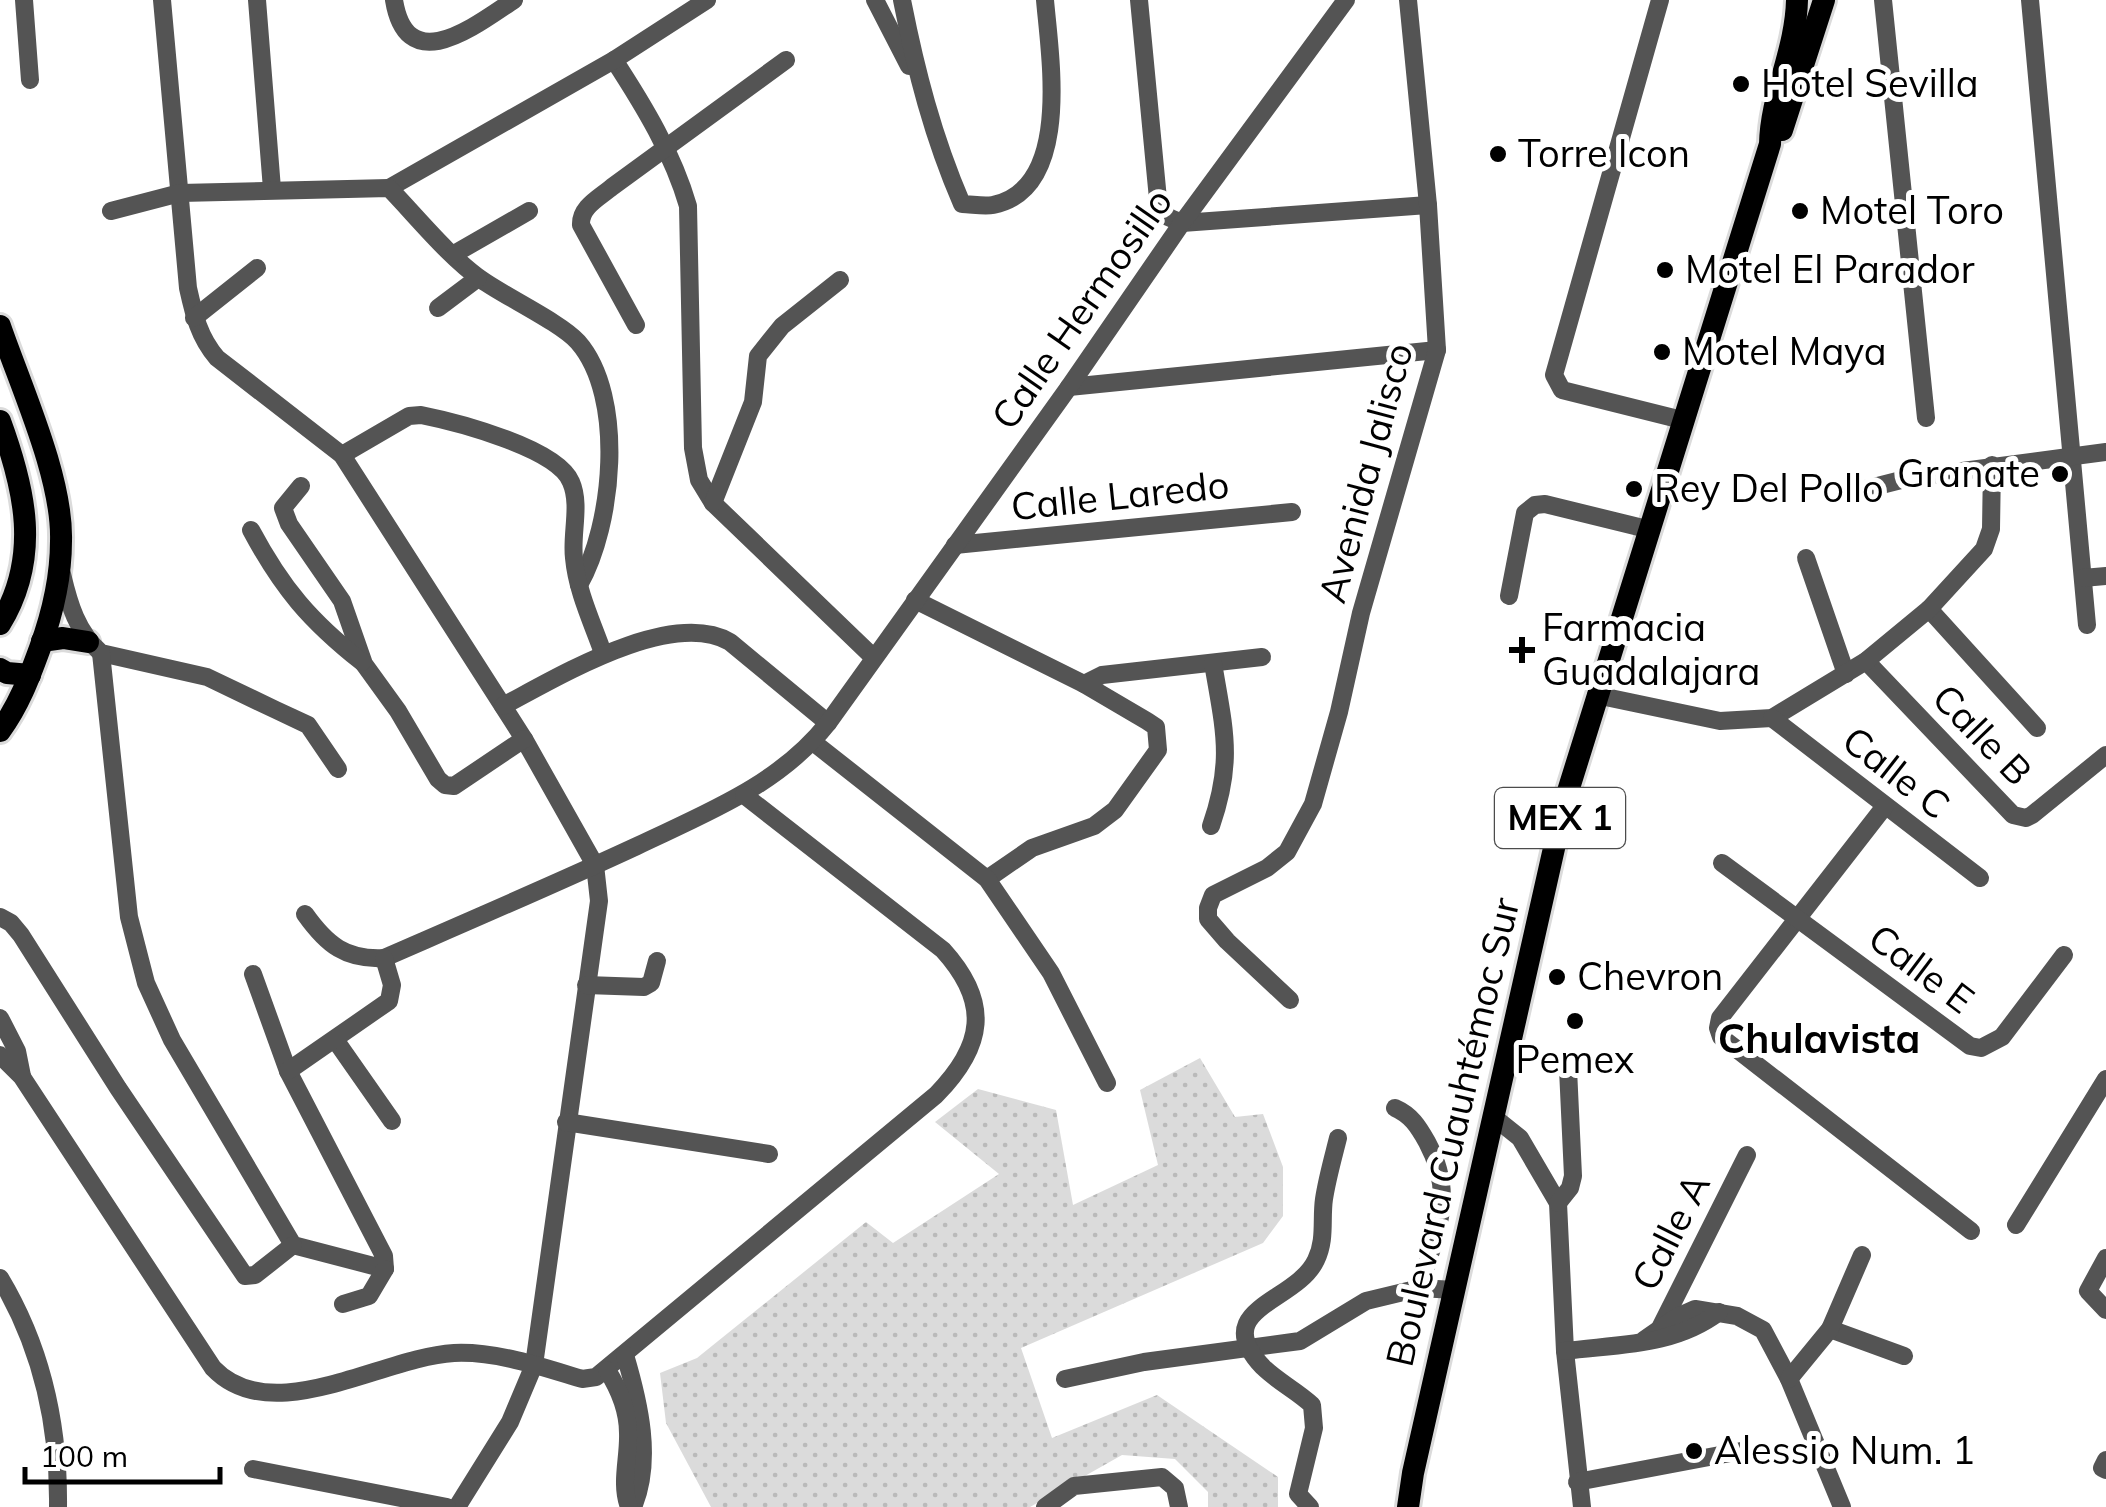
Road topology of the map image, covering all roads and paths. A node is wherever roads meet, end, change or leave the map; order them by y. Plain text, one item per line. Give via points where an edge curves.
1 (24, 0) edge
2 (162, 0) edge
3 (257, 0) edge
4 (394, 0) edge
5 (514, 0) edge
6 (707, 0) edge
7 (875, 0) edge
8 (902, 0) edge
9 (1045, 0) edge
10 (1139, 0) edge
11 (1346, 0) edge
12 (1408, 0) edge
13 (1660, 0) edge
14 (1797, 0) edge
15 (1824, 0) edge
16 (1883, 0) edge
17 (2030, 0) edge
18 (614, 60) junction
19 (786, 60) dead end
20 (30, 80) dead end
21 (920, 88) junction
22 (1770, 144) junction
23 (664, 148) junction
24 (388, 188) junction
25 (272, 189) junction
26 (180, 193) junction
27 (1428, 206) junction
28 (111, 210) dead end
29 (529, 211) dead end
30 (1182, 223) junction
31 (454, 254) junction
32 (257, 268) dead end
33 (478, 278) junction
34 (840, 280) dead end
35 (438, 308) dead end
36 (194, 318) junction
37 (636, 325) dead end
38 (0, 326) edge
39 (1437, 350) junction
40 (1069, 387) junction
41 (1926, 418) dead end
42 (1682, 420) junction
43 (0, 421) edge
44 (2106, 452) edge
45 (342, 455) junction
46 (2072, 456) junction
47 (1992, 465) junction
48 (301, 486) dead end
49 (1846, 494) dead end
50 (713, 503) junction
51 (1292, 512) dead end
52 (251, 530) dead end
53 (1647, 530) junction
54 (954, 545) junction
55 (1806, 558) dead end
56 (60, 564) junction
57 (2106, 576) edge
58 (2083, 578) junction
59 (579, 585) junction
60 (1509, 596) dead end
61 (915, 600) junction
62 (1929, 609) junction
63 (0, 624) edge
64 (2086, 625) dead end
65 (42, 641) junction
66 (94, 648) junction
67 (603, 653) junction
68 (873, 657) junction
69 (1262, 657) dead end
70 (1866, 661) junction
71 (1213, 663) junction
72 (364, 664) junction
73 (0, 669) edge
74 (1846, 674) junction
75 (30, 675) junction
76 (1084, 684) junction
77 (1596, 695) junction
78 (503, 706) junction
79 (1772, 718) junction
80 (828, 723) junction
81 (2037, 728) dead end
82 (0, 731) edge
83 (524, 738) junction
84 (813, 742) junction
85 (2106, 755) edge
86 (338, 769) dead end
87 (744, 795) junction
88 (1884, 806) junction
89 (1211, 826) dead end
90 (1722, 863) dead end
91 (595, 866) junction
92 (1980, 878) dead end
93 (987, 879) junction
94 (305, 914) dead end
95 (0, 917) edge
96 (1799, 918) junction
97 (2064, 955) dead end
98 (384, 958) junction
99 (657, 961) dead end
100 (254, 974) dead end
101 (586, 985) junction
102 (1290, 1000) dead end
103 (0, 1018) edge
104 (336, 1041) junction
105 (0, 1055) edge
106 (1568, 1069) dead end
107 (288, 1071) junction
108 (22, 1077) junction
109 (2106, 1079) edge
110 (1107, 1083) dead end
111 (1395, 1108) dead end
112 (1495, 1118) junction
113 (392, 1121) dead end
114 (566, 1122) junction
115 (1338, 1138) dead end
116 (770, 1154) dead end
117 (1747, 1155) dead end
118 (1558, 1204) junction
119 (2016, 1224) dead end
120 (1971, 1231) dead end
121 (293, 1245) junction
122 (1862, 1255) dead end
123 (2106, 1258) edge
124 (385, 1266) junction
125 (0, 1278) edge
126 (1420, 1288) junction
127 (2099, 1288) edge
128 (1454, 1290) junction
129 (344, 1304) dead end
130 (2106, 1310) edge
131 (1830, 1329) junction
132 (1653, 1337) junction
133 (1248, 1348) junction
134 (1565, 1351) junction
135 (625, 1355) junction
136 (1904, 1356) dead end
137 (534, 1365) junction
138 (608, 1370) junction
139 (1065, 1380) dead end
140 (1789, 1380) junction
141 (1741, 1452) dead end
142 (253, 1469) dead end
143 (1578, 1482) junction
144 (1304, 1501) edge
145 (58, 1507) edge
146 (447, 1507) edge
147 (457, 1507) edge
148 (631, 1507) edge
149 (1045, 1507) edge
150 (1179, 1507) edge
151 (1408, 1507) edge
152 (1582, 1507) edge
153 (1842, 1507) edge

1 - 20 street
2 - 26 street
3 - 25 street
4 - 5 street via 406,32 444,42
6 - 18 street
7 - 21 street
8 - 21 street
9 - 21 street via 1053,98 1042,161 1026,190 992,206 962,204
10 - 30 street via 1158,199 1168,217
11 - 30 street, Calle Hermosillo
12 - 27 street, Avenida Jalisco
13 - 42 street via 1554,375 1562,390
14 - 22 main road, Boulevard Cuauhtémoc Sur / MEX 1
15 - 22 main road, Boulevard Cuauhtémoc Sur / MEX 1 via 1795,96
16 - 41 street
17 - 46 street
18 - 23 street
18 - 24 street
19 - 23 street
22 - 42 main road, Boulevard Cuauhtémoc Sur / MEX 1
23 - 37 street via 580,217
23 - 50 street via 688,206 694,448 699,480
24 - 25 street
24 - 31 street
25 - 26 street
26 - 28 street
26 - 36 street
27 - 30 street
27 - 39 street, Avenida Jalisco
29 - 31 street
30 - 40 street, Calle Hermosillo
31 - 33 street
32 - 36 street
33 - 35 street
33 - 59 street via 577,340 592,362 604,405 610,484
34 - 50 street via 782,326 758,356 753,402
36 - 45 street via 217,358
38 - 56 main road via 56,495
39 - 40 street
39 - 102 street, Avenida Jalisco via 1313,804 1286,852 1213,895 1208,908 1208,919 1226,942
40 - 54 street, Calle Hermosillo
42 - 53 main road, Boulevard Cuauhtémoc Sur / MEX 1
43 - 63 main road via 24,497 27,535 22,571
44 - 46 street
45 - 59 street via 420,414 530,449 571,482
45 - 78 street
46 - 47 street
46 - 58 street
47 - 49 street
47 - 62 street via 1988,542
48 - 72 street via 282,508 342,600
50 - 68 street
51 - 54 street, Calle Laredo
52 - 72 street via 298,604
53 - 60 street via 1535,505 1526,513
53 - 77 main road, Boulevard Cuauhtémoc Sur / MEX 1
54 - 61 street, Calle Hermosillo
55 - 74 street
56 - 65 main road
56 - 66 street via 67,598
57 - 58 street
58 - 64 street
59 - 67 street
61 - 68 street, Calle Hermosillo
61 - 76 street
62 - 70 street
62 - 81 street
65 - 66 main road via 63,638
65 - 75 main road
66 - 86 street via 207,676 308,725
66 - 121 street via 129,918 146,982 172,1040
67 - 78 street
67 - 80 street via 696,630 718,634
68 - 80 street, Calle Hermosillo
69 - 71 street
70 - 74 street
70 - 85 street, Calle B via 2013,814 2032,815
71 - 76 street via 1102,675
71 - 89 street via 1226,770
72 - 83 street via 445,785 454,786
73 - 75 main road
74 - 79 street
75 - 82 main road
76 - 93 street via 1156,727 1158,750 1116,810 1094,826 1032,848
77 - 79 street via 1720,721
77 - 112 main road, Boulevard Cuauhtémoc Sur / MEX 1 via 1546,878
78 - 83 street
79 - 88 street, Calle C
80 - 84 street, Calle Hermosillo
83 - 91 street
84 - 87 street, Calle Hermosillo
84 - 93 street
87 - 91 street, Calle Hermosillo
87 - 135 street via 915,925 957,965 975,999 973,1041 960,1071 936,1096
88 - 92 street, Calle C
88 - 96 street
90 - 96 street, Calle E
91 - 98 street, Calle Hermosillo
91 - 101 street via 599,901
93 - 110 street via 1051,974
94 - 98 street via 346,956
95 - 121 street via 20,935 245,1276
96 - 97 street, Calle E via 1945,1030 1982,1048 2002,1037
96 - 120 street via 1720,1018 1721,1037
98 - 104 street via 389,1001
99 - 101 street via 644,987
100 - 107 street
101 - 114 street
103 - 108 street
104 - 107 street
104 - 113 street
105 - 108 street
106 - 118 street via 1573,1176
107 - 124 street
108 - 137 street via 225,1382 267,1394 295,1392 449,1353
109 - 119 street
111 - 126 street via 1418,1127 1442,1178 1443,1204
112 - 118 street via 1520,1138
112 - 128 main road, Boulevard Cuauhtémoc Sur / MEX 1
114 - 116 street
114 - 137 street
115 - 133 street via 1317,1259 1303,1281 1249,1316
117 - 132 street, Calle A
118 - 134 street
121 - 124 street
122 - 131 street
123 - 127 street
124 - 129 street via 369,1296
125 - 145 street via 39,1358
126 - 128 street
126 - 133 street via 1366,1301 1300,1341
127 - 130 street via 2088,1294
128 - 151 main road, Boulevard Cuauhtémoc Sur / MEX 1
131 - 136 street
131 - 140 street
132 - 134 street
132 - 140 street via 1696,1329 1720,1312 1738,1316 1763,1330
133 - 139 street
133 - 144 street via 1312,1405
134 - 143 street
135 - 138 street
135 - 148 street via 642,1425 640,1492
137 - 138 street via 582,1379
137 - 147 street via 510,1422
138 - 148 street via 620,1389 628,1429 624,1494
140 - 153 street
141 - 143 street
142 - 146 street
143 - 152 street
149 - 150 street via 1074,1486 1162,1477 1175,1488

